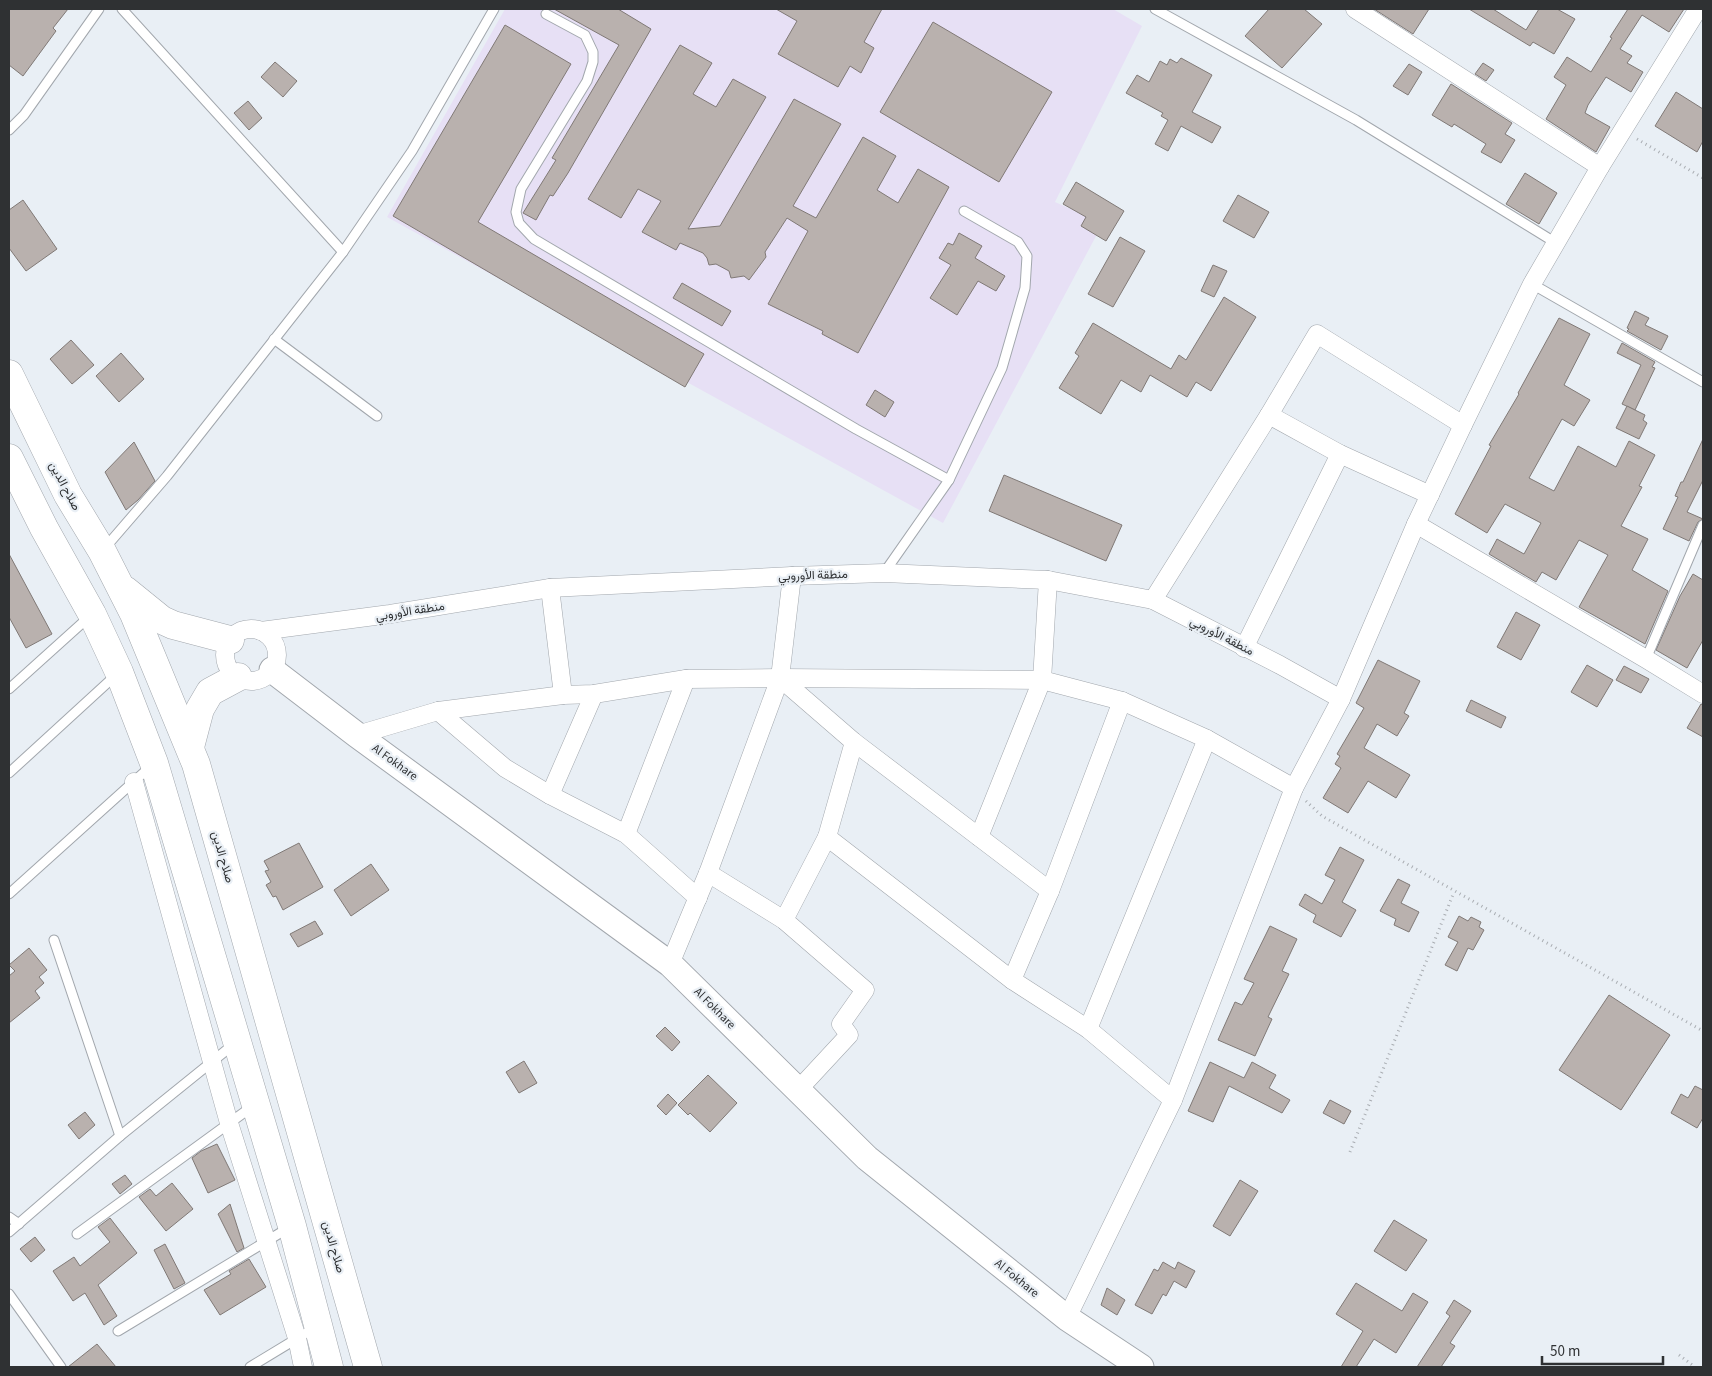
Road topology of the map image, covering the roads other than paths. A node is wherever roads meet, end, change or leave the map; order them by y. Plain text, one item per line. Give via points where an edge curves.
1 (99, 9) edge
2 (122, 9) edge
3 (494, 9) edge
4 (1155, 9) edge
5 (1355, 9) edge
6 (1698, 9) edge
7 (546, 14) dead end
8 (9, 130) edge
9 (1600, 167) junction
10 (964, 212) dead end
11 (1556, 243) junction
12 (342, 252) junction
13 (1532, 284) junction
14 (274, 339) junction
15 (9, 374) edge
16 (1703, 382) edge
17 (1269, 415) junction
18 (377, 416) dead end
19 (1463, 425) junction
20 (1340, 454) junction
21 (9, 458) edge
22 (948, 480) junction
23 (1430, 495) junction
24 (1416, 524) junction
25 (1703, 525) edge
26 (102, 552) junction
27 (884, 573) junction
28 (792, 576) junction
29 (1048, 580) junction
30 (119, 585) junction
31 (550, 588) junction
32 (1153, 600) junction
33 (92, 614) junction
34 (262, 631) junction
35 (230, 640) junction
36 (1244, 648) junction
37 (1646, 658) junction
38 (272, 670) junction
39 (120, 672) junction
40 (238, 677) junction
41 (780, 678) junction
42 (686, 680) junction
43 (1042, 680) junction
44 (9, 688) edge
45 (594, 694) junction
46 (1703, 694) edge
47 (563, 695) junction
48 (1341, 699) junction
49 (1122, 701) junction
50 (438, 711) junction
51 (358, 735) junction
52 (1207, 739) junction
53 (854, 742) junction
54 (190, 747) junction
55 (154, 763) junction
56 (9, 773) edge
57 (134, 782) junction
58 (1294, 788) junction
59 (550, 795) junction
60 (626, 834) junction
61 (827, 837) junction
62 (979, 837) junction
63 (708, 873) junction
64 (1050, 891) junction
65 (9, 894) edge
66 (698, 898) junction
67 (784, 920) junction
68 (54, 940) dead end
69 (670, 964) junction
70 (1012, 980) junction
71 (1088, 1029) junction
72 (237, 1043) junction
73 (213, 1062) junction
74 (798, 1090) junction
75 (1173, 1100) junction
76 (256, 1106) junction
77 (229, 1123) junction
78 (120, 1136) junction
79 (9, 1217) edge
80 (18, 1224) junction
81 (292, 1226) junction
82 (9, 1232) edge
83 (77, 1234) dead end
84 (266, 1242) junction
85 (9, 1294) edge
86 (1067, 1318) junction
87 (118, 1330) dead end
88 (308, 1332) junction
89 (61, 1367) edge
90 (250, 1367) edge
91 (303, 1367) edge
92 (329, 1367) edge
93 (368, 1367) edge
94 (1141, 1367) edge

1 - 8 lane via 24,115
2 - 12 lane
3 - 12 lane via 412,151
4 - 11 lane via 1356,120
5 - 9 street
6 - 9 street
7 - 22 lane via 585,35 593,52 593,62 587,81 521,189 516,212 519,223 542,244
9 - 11 street
10 - 22 lane via 1018,242 1027,256 1025,288 1002,368
11 - 13 street
12 - 14 lane
13 - 16 lane
13 - 19 street
14 - 18 lane
14 - 26 lane via 167,476
15 - 26 highway, صلاح الدين via 68,496
17 - 19 street via 1316,334
17 - 20 street
17 - 32 street
19 - 23 street
20 - 23 street
20 - 36 street
21 - 33 highway
22 - 27 lane
23 - 24 street
24 - 37 street
24 - 48 street
25 - 37 lane
26 - 30 highway, صلاح الدين
27 - 28 street, منطقة الأوروبي
27 - 29 street, منطقة الأوروبي
28 - 31 street, منطقة الأوروبي
28 - 41 street
29 - 32 street, منطقة الأوروبي
29 - 43 street
30 - 35 highway via 168,623
30 - 54 highway, صلاح الدين
31 - 34 street, منطقة الأوروبي
31 - 47 street
32 - 36 street, منطقة الأوروبي
33 - 39 highway
33 - 44 lane
34 - 35 street via 244,630
34 - 38 street via 274,642 277,659
35 - 40 street via 225,656 231,672
36 - 48 street, منطقة الأوروبي
37 - 46 street
38 - 40 street via 254,680
38 - 51 street, Al Fokhare
39 - 55 highway
39 - 56 lane
40 - 54 highway via 210,692 200,709
41 - 42 street
41 - 43 street
41 - 53 street
41 - 63 street
42 - 45 street
42 - 60 street
43 - 49 street
43 - 62 street
45 - 47 street
45 - 59 street
47 - 50 street
48 - 58 street
49 - 52 street
49 - 64 street
50 - 51 street
50 - 59 street via 505,768
51 - 69 street, Al Fokhare
52 - 58 street
52 - 71 street
53 - 61 street
53 - 62 street
54 - 93 highway, صلاح الدين
55 - 57 lane
55 - 72 highway
57 - 65 lane
57 - 73 street
58 - 75 street
59 - 60 street
60 - 66 street
61 - 67 street
61 - 70 street
62 - 64 street
63 - 66 street
63 - 67 street
64 - 70 street
66 - 69 street
67 - 74 street via 865,990 841,1024 849,1035
68 - 78 lane
69 - 74 street, Al Fokhare
70 - 71 street
71 - 75 street
72 - 73 lane
72 - 76 highway
73 - 77 street
73 - 78 lane
74 - 86 street, Al Fokhare via 867,1158
75 - 86 street
76 - 77 lane
76 - 81 highway
77 - 83 lane
77 - 84 street
78 - 80 lane
79 - 80 lane
80 - 82 lane
81 - 84 lane
81 - 88 highway
84 - 87 lane
84 - 88 street
85 - 89 lane
86 - 94 street, Al Fokhare
88 - 90 lane
88 - 91 street
88 - 92 highway

